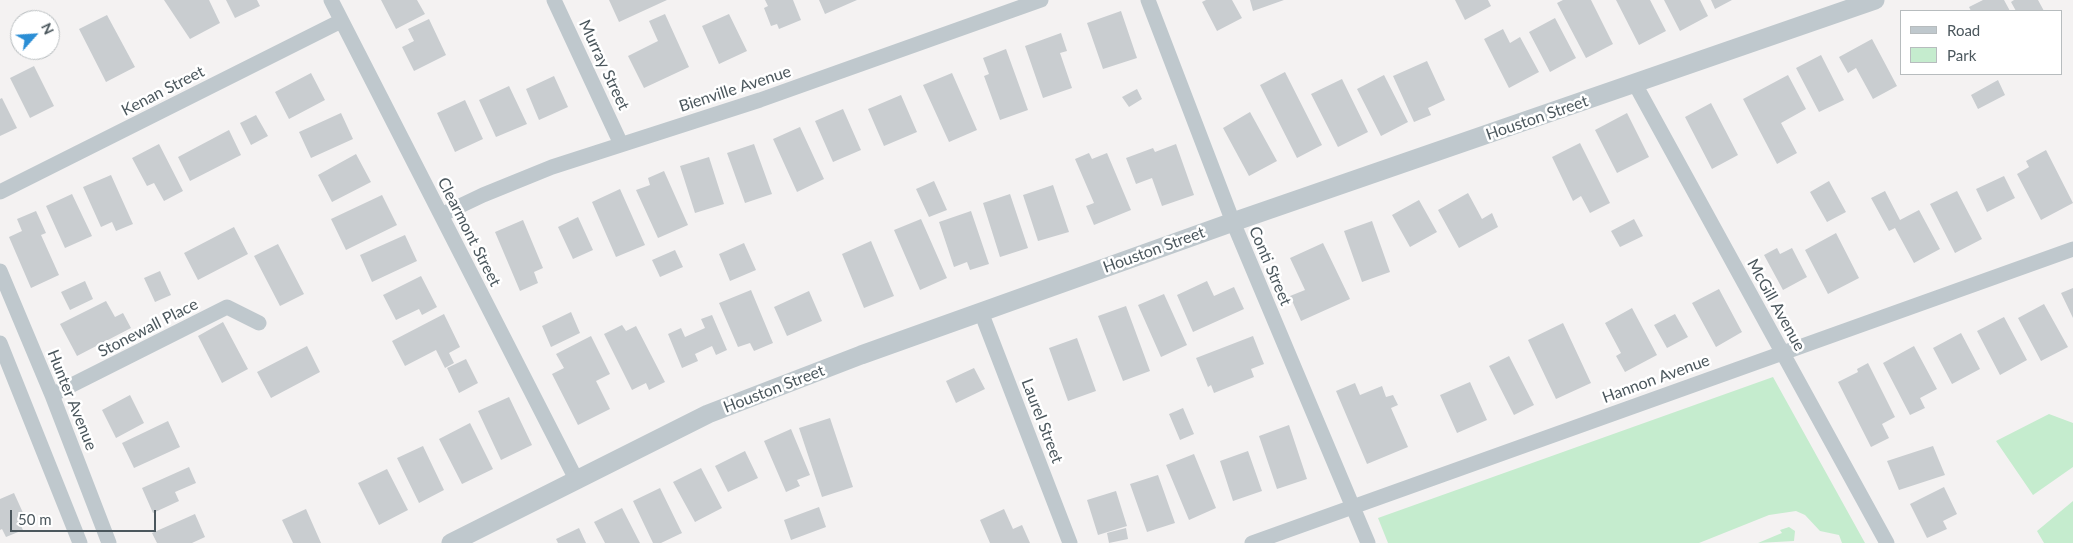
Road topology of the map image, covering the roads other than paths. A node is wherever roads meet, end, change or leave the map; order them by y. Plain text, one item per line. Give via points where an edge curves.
1 (331, 0) edge
2 (554, 0) edge
3 (1041, 0) edge
4 (1148, 0) edge
5 (1875, 0) edge
6 (341, 21) junction
7 (1635, 84) junction
8 (621, 144) junction
9 (0, 192) edge
10 (441, 215) junction
11 (1233, 222) junction
12 (2073, 249) edge
13 (0, 271) edge
14 (982, 312) junction
15 (259, 323) dead end
16 (0, 343) edge
17 (1782, 352) junction
18 (52, 395) junction
19 (576, 479) junction
20 (1353, 506) junction
21 (80, 543) edge
22 (109, 543) edge
23 (451, 543) edge
24 (1070, 543) edge
25 (1252, 543) edge
26 (1368, 543) edge
27 (1887, 543) edge

1 - 6 street, Clearmont Street
2 - 8 street, Murray Street
3 - 8 street, Bienville Avenue via 760,100
4 - 11 street, Conti Street
5 - 7 street, Houston Street
6 - 9 street, Kenan Street
6 - 10 street, Clearmont Street
7 - 11 street, Houston Street
7 - 17 street, McGill Avenue
8 - 10 street, Bienville Avenue via 483,194
10 - 19 street, Clearmont Street
11 - 14 street, Houston Street
11 - 20 street, Conti Street
12 - 17 street, Hannon Avenue
13 - 18 street, Hunter Avenue
14 - 19 street, Houston Street via 708,414
14 - 24 street, Laurel Street
15 - 18 street, Stonewall Place via 227,307
16 - 21 street
17 - 20 street, Hannon Avenue
17 - 27 street, McGill Avenue
18 - 22 street, Hunter Avenue
19 - 23 street, Houston Street
20 - 25 street, Hannon Avenue
20 - 26 street, Conti Street

